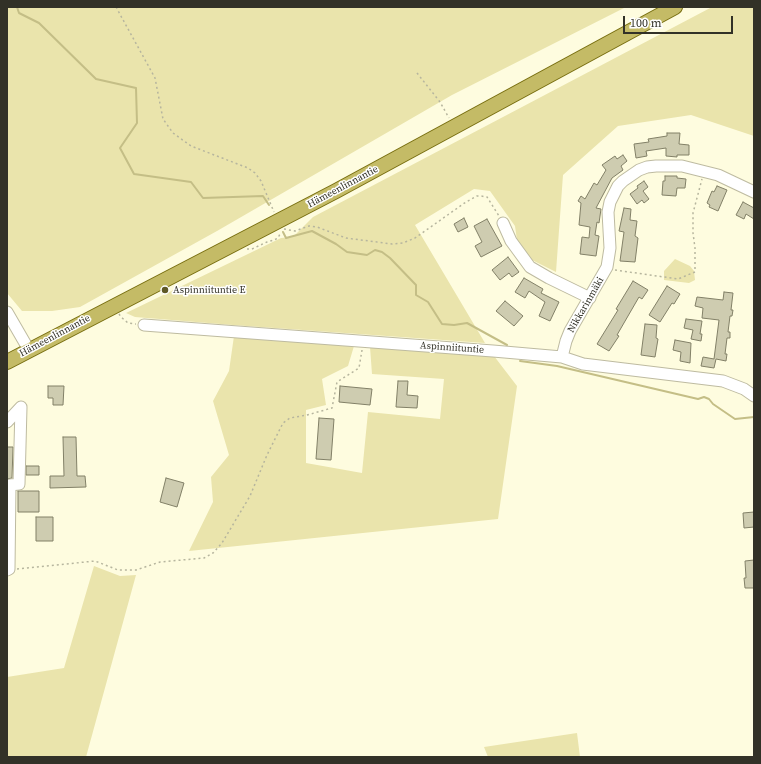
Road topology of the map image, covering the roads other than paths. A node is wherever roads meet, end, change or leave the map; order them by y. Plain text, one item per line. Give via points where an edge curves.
1 (675, 7) edge
2 (754, 192) edge
3 (503, 223) road end
4 (590, 298) junction
5 (7, 312) edge
6 (144, 325) road end
7 (29, 350) junction
8 (562, 357) junction
9 (7, 362) edge
10 (754, 396) edge
11 (7, 422) edge
12 (8, 570) edge

1 - 7 main road, Hämeenlinnantie via 259,231
2 - 4 street, Nikkarinmäki via 703,170 682,166 656,166 639,170 618,186 610,202 610,248 607,267
3 - 4 street via 510,241 530,267
4 - 8 street, Nikkarinmäki via 570,331
5 - 7 street
6 - 8 street, Aspinniituntie
7 - 9 main road, Hämeenlinnantie
8 - 10 street, Aspinniituntie via 583,364 723,381
11 - 12 street via 21,407 19,484 10,485

